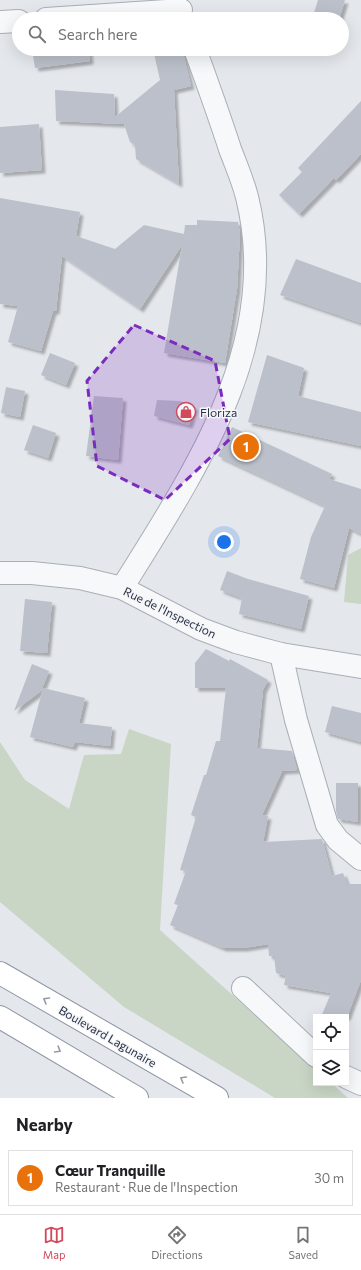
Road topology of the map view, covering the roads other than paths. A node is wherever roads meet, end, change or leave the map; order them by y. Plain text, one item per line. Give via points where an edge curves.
1 (181, 10) edge
2 (151, 12) edge
3 (12, 21) edge
4 (0, 22) edge
5 (197, 56) edge
6 (0, 573) edge
7 (122, 588) junction
8 (281, 654) junction
9 (361, 667) edge
10 (361, 859) edge
11 (0, 973) edge
12 (243, 988) dead end
13 (0, 1017) edge
14 (313, 1053) edge
15 (349, 1078) edge
16 (361, 1084) edge
17 (137, 1098) edge
18 (217, 1098) edge

1 - 2 street
3 - 4 street
5 - 7 street via 247,197 256,264 250,328 234,384 198,461
6 - 7 street, Rue de l'Inspection via 80,578
7 - 8 street, Rue de l'Inspection via 201,629
8 - 9 street, Rue de l'Inspection
8 - 10 street via 296,720 327,825 338,840
18 -> 11 highway, Boulevard Lagunaire
12 - 14 street
13 -> 17 highway
15 - 16 street

